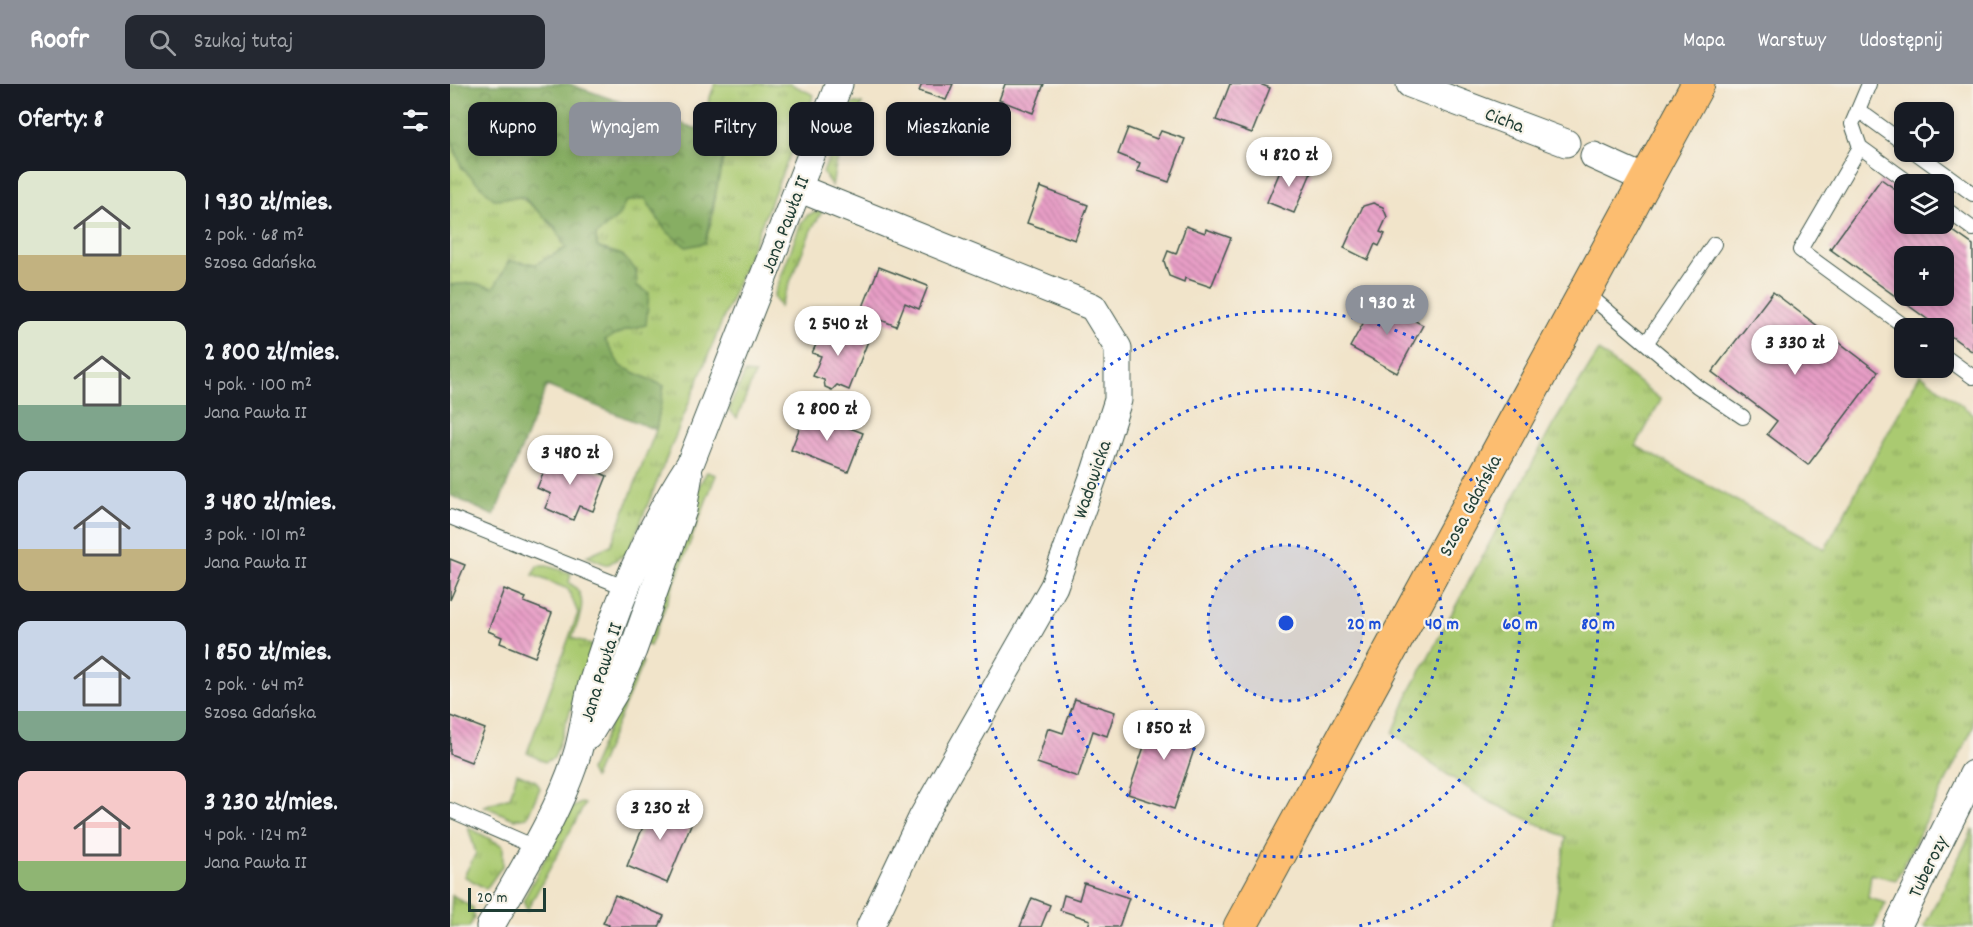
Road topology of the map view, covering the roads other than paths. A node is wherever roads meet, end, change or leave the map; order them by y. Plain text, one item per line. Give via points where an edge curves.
1 (838, 84) edge
2 (1410, 84) edge
3 (1698, 84) edge
4 (1869, 84) edge
5 (1858, 110) junction
6 (1894, 136) edge
7 (1566, 143) dead end
8 (1860, 147) junction
9 (1594, 156) dead end
10 (1929, 162) edge
11 (1897, 174) edge
12 (1645, 178) junction
13 (798, 188) junction
14 (1973, 194) edge
15 (1954, 216) edge
16 (1973, 230) edge
17 (1714, 243) dead end
18 (1585, 292) junction
19 (1894, 319) edge
20 (1647, 342) junction
21 (1954, 363) edge
22 (1973, 377) edge
23 (1743, 417) dead end
24 (690, 464) junction
25 (450, 517) edge
26 (627, 589) junction
27 (652, 598) junction
28 (578, 752) junction
29 (1973, 774) edge
30 (450, 810) edge
31 (535, 847) junction
32 (490, 927) edge
33 (870, 927) edge
34 (1240, 927) edge
35 (1897, 927) edge

1 - 13 street, Jana Pawła II
2 - 7 street, Cicha
3 - 12 main road, Szosa Gdańska
4 - 5 lane
5 - 6 lane
5 - 8 lane via 1852,124
8 - 11 lane
8 - 19 lane via 1800,250
9 - 12 street
10 - 14 lane
12 - 18 main road, Szosa Gdańska
13 - 24 street, Jana Pawła II
13 - 33 street, Wadowicka via 1093,307 1118,348 1118,400 1054,586 922,818
15 - 16 lane
17 - 20 lane
18 - 20 lane
18 - 34 main road, Szosa Gdańska
20 - 23 lane via 1697,386
21 - 22 lane
24 - 26 street, Jana Pawła II via 664,504
24 - 27 street, Jana Pawła II via 683,510
25 - 26 lane
26 - 27 lane
26 - 28 street, Jana Pawła II via 592,686
27 - 28 street, Jana Pawła II via 614,693
28 - 31 street, Jana Pawła II
29 - 35 street, Tuberozy
30 - 31 lane
31 - 32 street, Jana Pawła II

